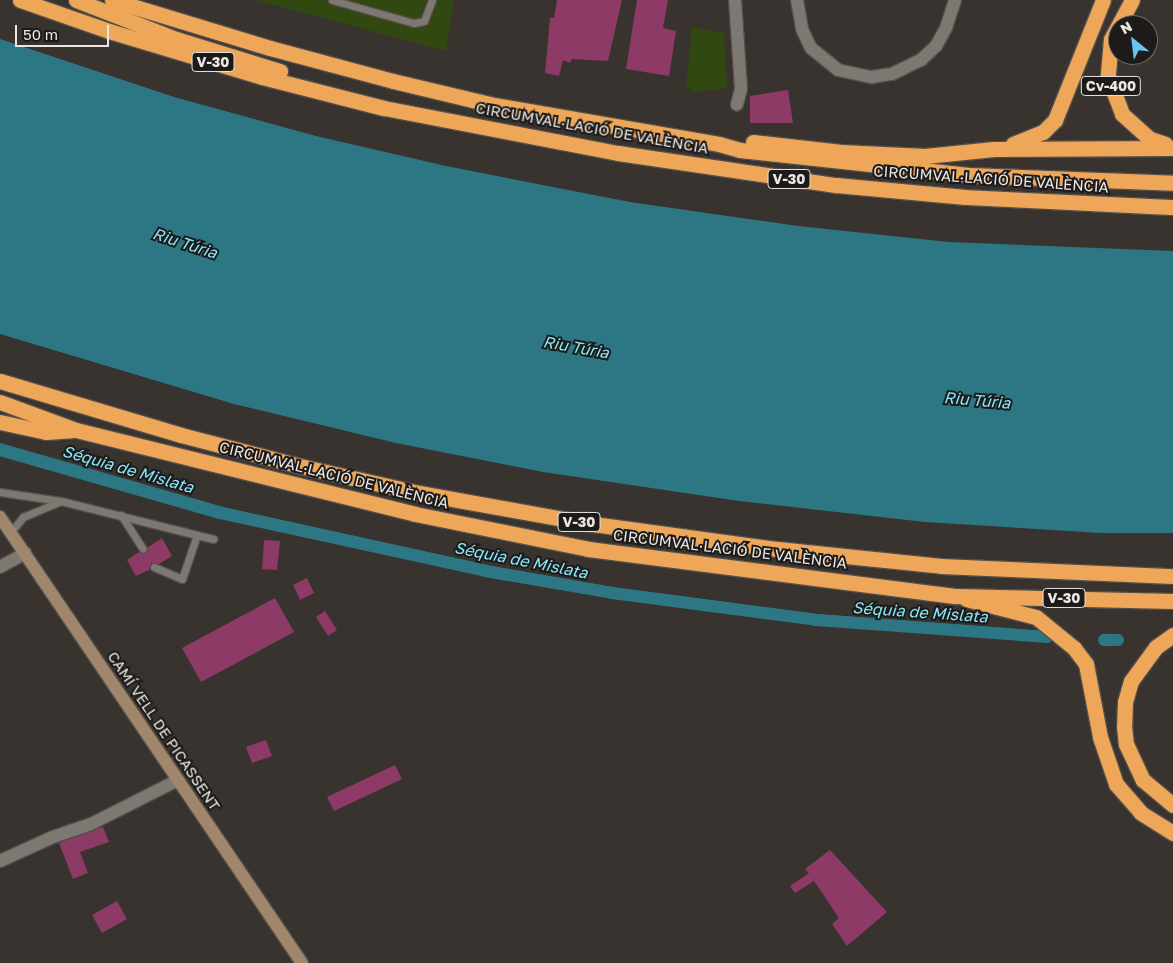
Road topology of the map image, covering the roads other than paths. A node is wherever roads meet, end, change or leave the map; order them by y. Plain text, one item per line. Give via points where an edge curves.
1 (20, 0) edge
2 (76, 0) edge
3 (112, 0) edge
4 (332, 0) edge
5 (432, 0) edge
6 (735, 0) edge
7 (797, 0) edge
8 (955, 0) edge
9 (1103, 0) edge
10 (1132, 0) edge
11 (737, 104) dead end
12 (409, 111) junction
13 (719, 144) junction
14 (1173, 148) edge
15 (994, 149) junction
16 (1173, 183) edge
17 (1173, 207) edge
18 (0, 381) edge
19 (0, 402) edge
20 (0, 422) edge
21 (76, 430) junction
22 (0, 492) edge
23 (61, 501) junction
24 (122, 515) junction
25 (0, 517) edge
26 (10, 533) junction
27 (197, 535) junction
28 (213, 539) dead end
29 (144, 549) dead end
30 (25, 553) junction
31 (0, 567) edge
32 (154, 567) dead end
33 (1173, 576) edge
34 (955, 596) junction
35 (1173, 601) edge
36 (1173, 634) edge
37 (178, 780) junction
38 (1173, 805) edge
39 (1173, 833) edge
40 (0, 861) edge
41 (302, 963) edge

1 - 12 highway, CIRCUMVAL·LACIÓ DE VALÈNCIA / V-30 via 109,31 262,77 384,108
2 - 12 highway via 176,38 387,99
3 - 13 highway, CIRCUMVAL·LACIÓ DE VALÈNCIA / V-30 via 393,82 504,106
4 - 5 lane via 414,23 424,21 430,13
6 - 11 street via 741,89
7 - 8 street via 802,30 811,48 838,70 872,78 892,74 922,60 936,46 946,28
9 - 15 highway via 1055,120 1044,132 1030,139
10 - 14 highway, Cv-400 via 1112,39 1108,77 1122,114 1150,139
12 - 17 highway, CIRCUMVAL·LACIÓ DE VALÈNCIA / V-30 via 618,153 827,184 965,197
13 - 15 highway via 742,140 841,152 925,156
13 - 16 highway, CIRCUMVAL·LACIÓ DE VALÈNCIA / V-30 via 740,150 830,162 970,175
14 - 15 highway
18 - 33 highway, CIRCUMVAL·LACIÓ DE VALÈNCIA / V-30 via 181,435 304,467 419,493 586,523 768,548 941,566
19 - 21 highway, CIRCUMVAL·LACIÓ DE VALÈNCIA / V-30
20 - 21 highway via 46,432
21 - 34 highway, CIRCUMVAL·LACIÓ DE VALÈNCIA / V-30 via 415,514 588,549
22 - 23 lane
23 - 24 lane
23 - 26 lane via 23,517
24 - 27 lane
24 - 29 lane
25 - 26 street, CAMÍ VELL DE PICASSENT
26 - 30 street, CAMÍ VELL DE PICASSENT
27 - 28 lane
27 - 32 lane via 182,579
30 - 31 street
30 - 37 street, CAMÍ VELL DE PICASSENT
34 - 35 highway, CIRCUMVAL·LACIÓ DE VALÈNCIA / V-30
34 - 39 highway via 1036,617 1074,648 1088,671 1100,737 1116,784 1141,813
36 - 38 highway via 1156,647 1131,681 1125,702 1124,726 1126,744 1143,780
37 - 40 street via 91,824 53,836
37 - 41 street, CAMÍ VELL DE PICASSENT

